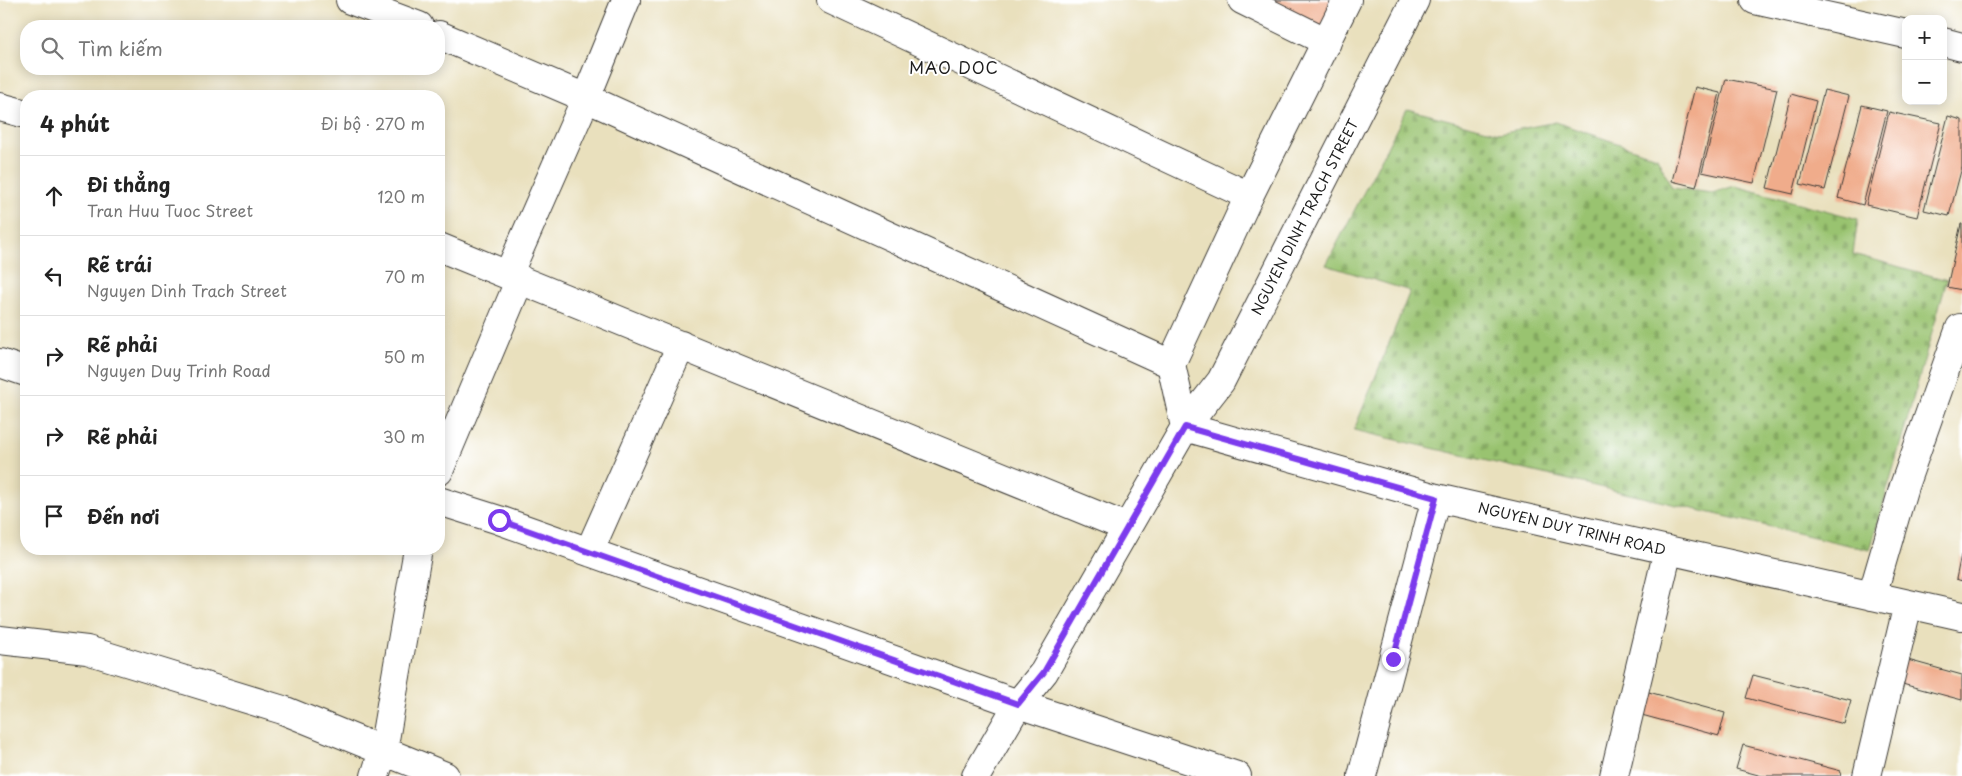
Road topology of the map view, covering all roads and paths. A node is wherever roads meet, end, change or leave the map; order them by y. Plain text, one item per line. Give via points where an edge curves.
1 (350, 0) edge
2 (626, 0) edge
3 (831, 0) edge
4 (1242, 0) edge
5 (1347, 0) edge
6 (1416, 0) edge
7 (1755, 0) edge
8 (403, 20) edge
9 (1902, 33) edge
10 (445, 38) edge
11 (1327, 42) junction
12 (1947, 43) edge
13 (1962, 47) edge
14 (586, 98) junction
15 (0, 107) edge
16 (20, 112) edge
17 (1249, 196) junction
18 (445, 249) edge
19 (514, 277) junction
20 (1962, 329) edge
21 (681, 345) junction
22 (0, 363) edge
23 (1171, 364) junction
24 (20, 370) edge
25 (1185, 427) junction
26 (445, 455) edge
27 (1436, 498) junction
28 (445, 503) edge
29 (1126, 527) junction
30 (1668, 550) junction
31 (589, 552) junction
32 (417, 555) edge
33 (1872, 596) junction
34 (1908, 604) junction
35 (1962, 616) edge
36 (0, 640) edge
37 (1018, 704) junction
38 (379, 763) edge
39 (445, 776) edge
40 (976, 776) edge
41 (1237, 776) edge
42 (1362, 776) edge
43 (1614, 776) edge
44 (1867, 776) edge

1 - 8 street
2 - 14 street
3 - 17 street
4 - 11 street
5 - 11 street
6 - 25 street, NGUYEN DINH TRACH STREET via 1221,382
7 - 9 street
10 - 14 street
11 - 17 street
12 - 13 street
14 - 19 street
14 - 23 street
15 - 16 street
17 - 23 street
18 - 19 street
19 - 21 street
19 - 26 street
20 - 33 street via 1904,486
21 - 29 street
21 - 31 street
22 - 24 street
23 - 25 street
25 - 27 street, NGUYEN DUY TRINH ROAD
25 - 29 street, NGUYEN DINH TRACH STREET
27 - 30 street, NGUYEN DUY TRINH ROAD
27 - 42 street
28 - 31 street
29 - 37 street, NGUYEN DINH TRACH STREET via 1040,679
30 - 33 street, NGUYEN DUY TRINH ROAD
30 - 43 street
31 - 37 street
32 - 38 street
33 - 34 street, NGUYEN DUY TRINH ROAD
34 - 35 street, NGUYEN DUY TRINH ROAD
34 - 44 street
36 - 38 street via 87,650 283,710
37 - 40 street, NGUYEN DINH TRACH STREET
37 - 41 street
38 - 39 street

